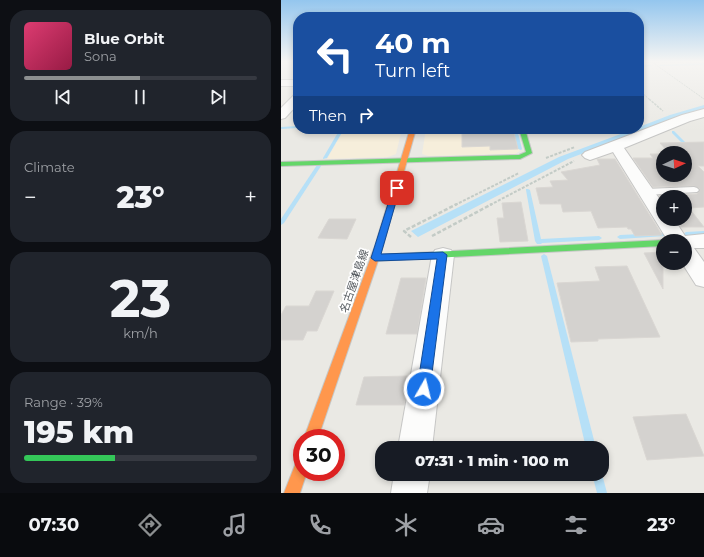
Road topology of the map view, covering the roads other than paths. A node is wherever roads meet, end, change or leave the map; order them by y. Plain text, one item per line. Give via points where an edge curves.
1 (293, 102) edge
2 (704, 113) edge
3 (281, 115) edge
4 (412, 134) edge
5 (523, 134) edge
6 (616, 146) junction
7 (585, 150) road end
8 (405, 160) junction
9 (281, 164) edge
10 (694, 190) dead end
11 (645, 192) junction
12 (656, 208) edge
13 (704, 241) edge
14 (692, 242) edge
15 (656, 243) edge
16 (434, 247) junction
17 (375, 258) junction
18 (692, 261) edge
19 (704, 279) edge
20 (314, 429) edge
21 (416, 441) edge
22 (296, 481) edge
23 (411, 481) edge
24 (292, 493) edge
25 (409, 493) edge

1 - 3 street
2 - 6 street
4 - 8 street, 名古屋津島線
5 - 8 street via 529,153 520,157
6 - 7 street
6 - 11 street
8 - 9 street
8 - 17 street, 名古屋津島線
10 - 11 lane
11 - 12 street
13 - 14 street
15 - 16 street
16 - 17 street
16 - 21 street
17 - 20 street, 名古屋津島線
18 - 19 street
22 - 24 street
23 - 25 street

